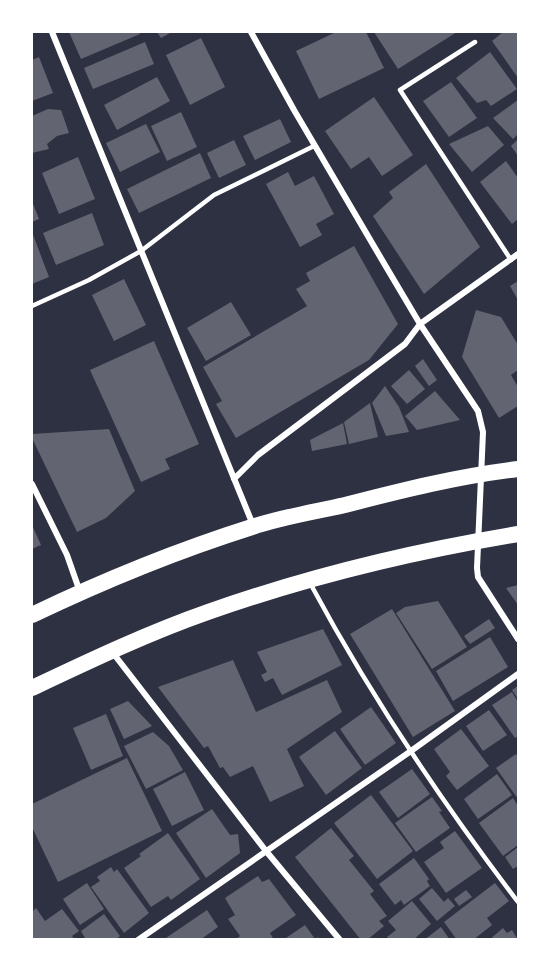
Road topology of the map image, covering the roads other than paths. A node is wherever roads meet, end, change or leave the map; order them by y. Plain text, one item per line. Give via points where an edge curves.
1 (52, 32) edge
2 (251, 32) edge
3 (475, 42) dead end
4 (315, 146) junction
5 (141, 251) junction
6 (519, 254) edge
7 (511, 260) junction
8 (32, 306) edge
9 (420, 324) junction
10 (519, 469) edge
11 (481, 473) junction
12 (234, 478) junction
13 (32, 484) edge
14 (254, 526) junction
15 (519, 534) edge
16 (480, 540) junction
17 (309, 580) junction
18 (80, 592) junction
19 (32, 615) edge
20 (519, 639) edge
21 (111, 651) junction
22 (519, 674) edge
23 (32, 688) edge
24 (411, 751) junction
25 (266, 851) junction
26 (519, 902) edge
27 (138, 939) edge
28 (340, 939) edge

1 - 5 street
2 - 4 street
3 - 7 lane via 400,90
4 - 5 lane via 214,195
4 - 9 street
5 - 8 lane
5 - 12 street
6 - 7 street
7 - 9 street
9 - 11 street via 478,411 483,432
9 - 12 street via 405,344 258,455
10 - 11 highway
11 - 14 highway
11 - 16 street
12 - 14 street
13 - 18 street via 67,555
14 - 18 highway
15 - 16 highway
16 - 17 highway
16 - 20 street via 478,577
17 - 21 highway via 207,612
17 - 24 lane
18 - 19 highway
21 - 23 highway
21 - 25 street
22 - 24 street
24 - 25 street
24 - 26 lane
25 - 27 street
25 - 28 street

